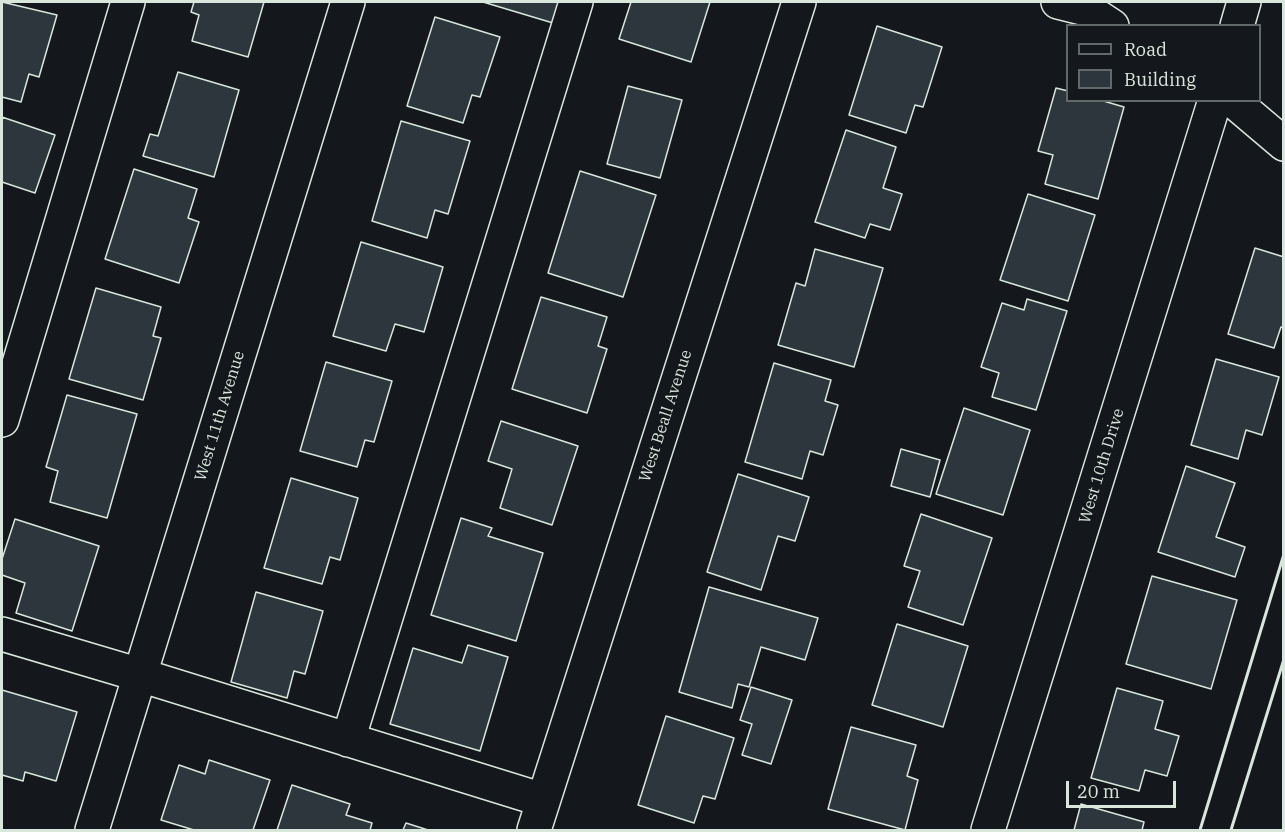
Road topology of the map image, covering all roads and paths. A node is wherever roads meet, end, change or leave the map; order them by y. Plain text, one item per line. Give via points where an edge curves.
1 (128, 2) edge
2 (348, 2) edge
3 (576, 2) edge
4 (799, 2) edge
5 (1058, 2) edge
6 (1244, 2) edge
7 (1109, 24) edge
8 (1238, 24) edge
9 (1214, 102) edge
10 (1234, 102) edge
11 (1284, 144) edge
12 (2, 420) edge
13 (2, 634) edge
14 (140, 675) junction
15 (348, 740) junction
16 (539, 815) edge
17 (92, 831) edge
18 (988, 831) edge

1 - 12 street
2 - 14 street, West 11th Avenue
3 - 15 street
4 - 16 street, West Beall Avenue
5 - 7 street via 1086,9
6 - 8 street
9 - 18 street, West 10th Drive
10 - 11 street
13 - 14 street
14 - 15 street
14 - 17 street, West 11th Avenue
15 - 16 street

